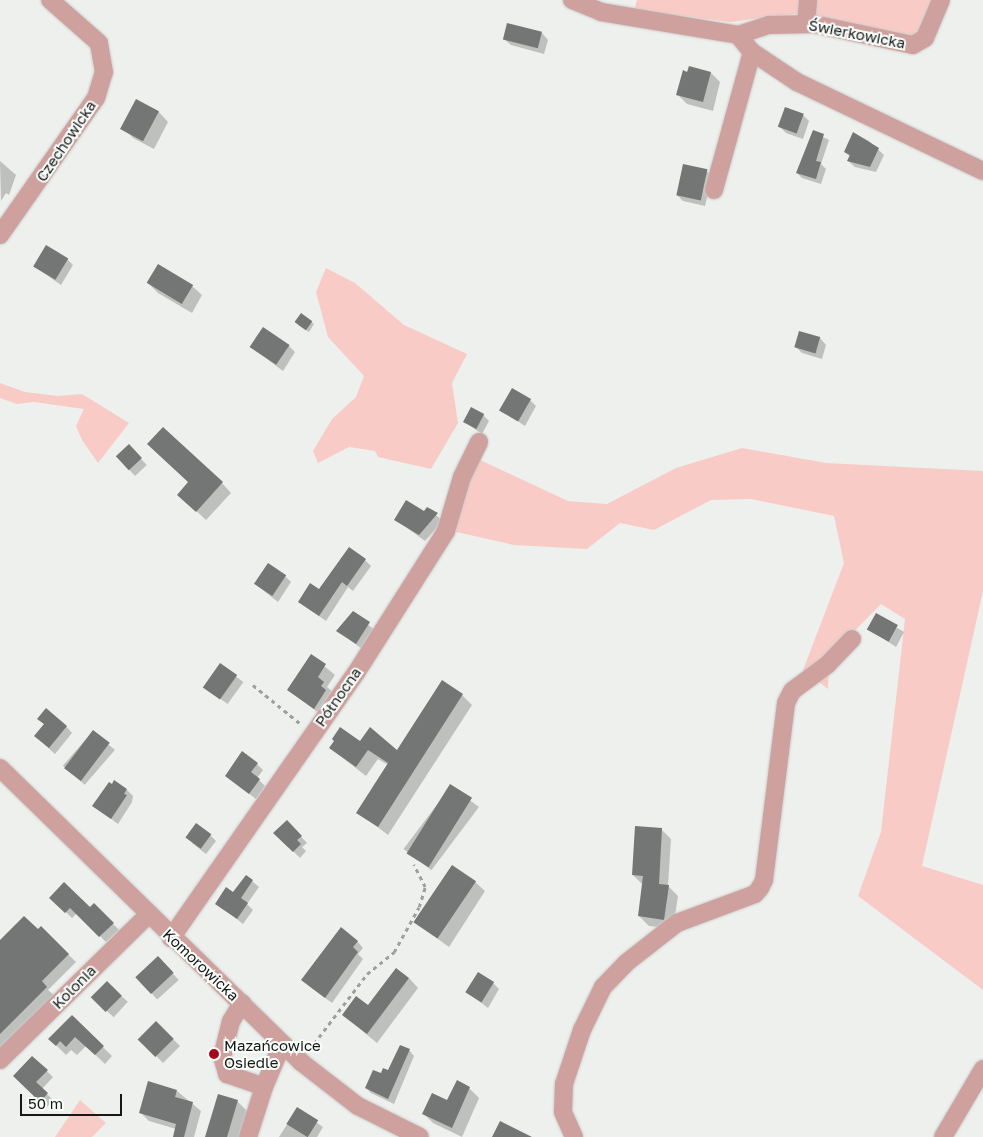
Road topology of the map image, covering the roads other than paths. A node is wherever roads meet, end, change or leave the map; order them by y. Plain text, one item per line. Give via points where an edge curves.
1 (50, 0) edge
2 (572, 0) edge
3 (808, 0) edge
4 (941, 0) edge
5 (806, 24) junction
6 (738, 35) junction
7 (752, 52) junction
8 (983, 171) edge
9 (714, 190) dead end
10 (0, 235) edge
11 (479, 442) dead end
12 (852, 639) dead end
13 (0, 768) edge
14 (148, 915) junction
15 (171, 938) junction
16 (242, 1003) junction
17 (285, 1046) junction
18 (0, 1060) edge
19 (983, 1069) edge
20 (264, 1087) junction
21 (248, 1137) edge
22 (420, 1137) edge
23 (574, 1137) edge
24 (944, 1137) edge

1 - 10 street, Czechowicka via 99,43 104,72 96,98
2 - 6 street, Świerkowicka via 601,12
3 - 5 street
4 - 5 street, Świerkowicka via 924,38 913,45 840,28
5 - 6 street, Świerkowicka via 769,25
6 - 7 street
7 - 8 street via 826,98
7 - 9 street
11 - 15 street, Północna via 462,477 446,532 313,734
12 - 23 street via 827,665 792,691 786,703 764,880 760,888 755,894 677,923 626,963 603,986 582,1030 564,1084 563,1112
13 - 14 street, Komorowicka
14 - 15 street, Komorowicka
14 - 18 street, Kolonia
15 - 16 street, Komorowicka
16 - 17 street, Komorowicka
16 - 20 street via 231,1020 222,1056 227,1074
17 - 20 street via 276,1056
17 - 22 street, Komorowicka via 358,1106
19 - 24 street
20 - 21 street

